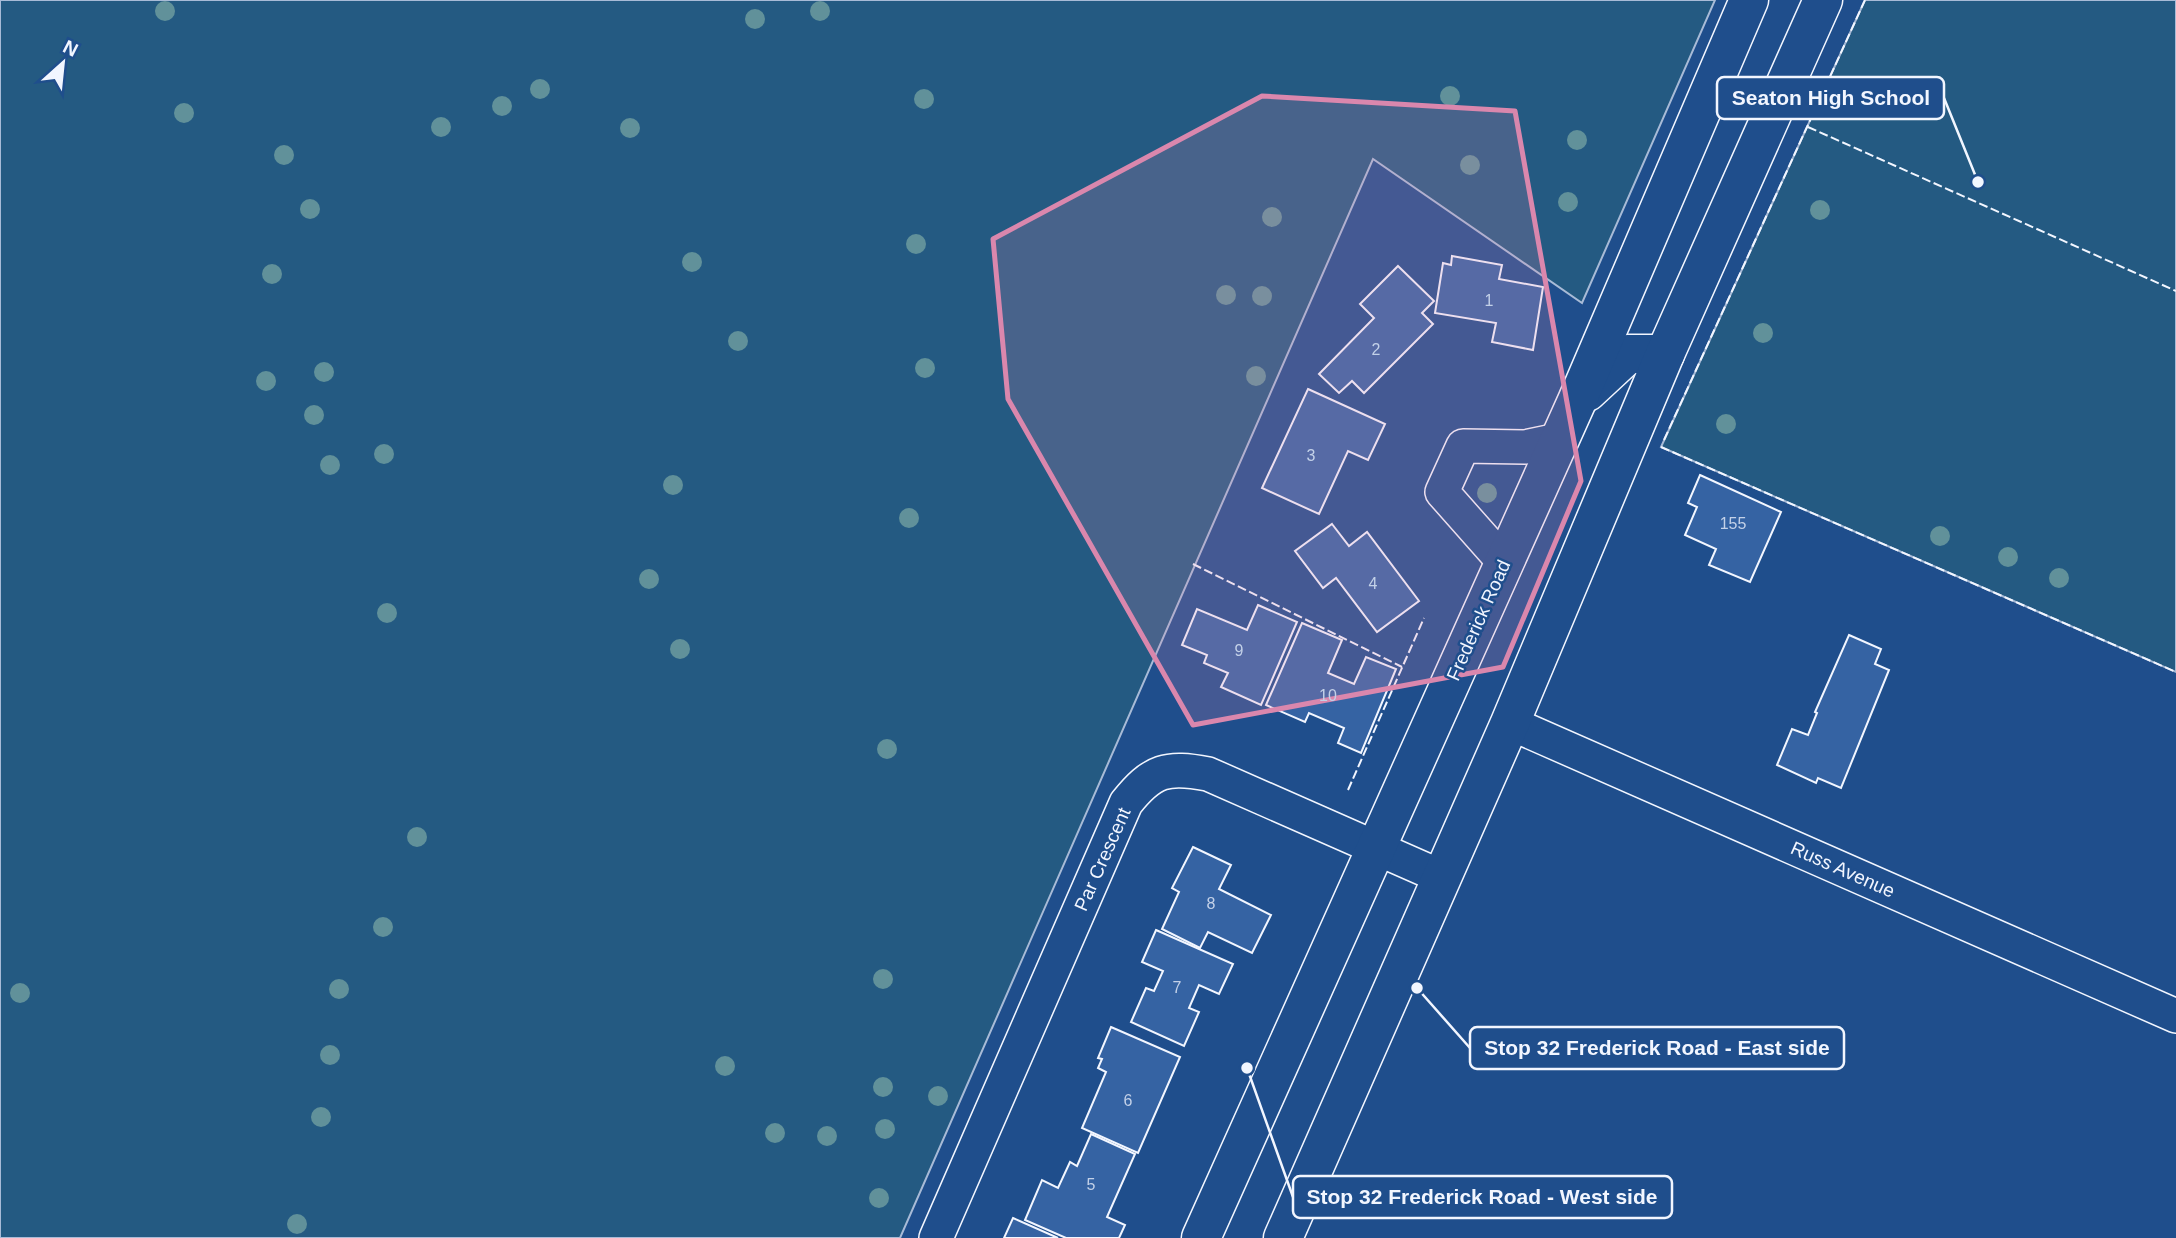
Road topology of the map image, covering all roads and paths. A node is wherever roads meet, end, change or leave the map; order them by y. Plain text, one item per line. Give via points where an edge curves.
1 (1749, 0) edge
2 (1823, 0) edge
3 (1664, 354) junction
4 (1577, 401) junction
5 (1558, 440) junction
6 (1504, 562) junction
7 (1510, 723) junction
8 (1378, 849) junction
9 (1443, 877) junction
10 (2176, 1016) edge
11 (936, 1238) edge
12 (1201, 1238) edge
13 (1283, 1238) edge

1 - 4 main road, Frederick Road
2 - 3 main road
3 - 4 main road via 1628,354
3 - 7 main road
4 - 5 main road, Frederick Road
5 - 6 main road, Frederick Road
5 - 6 street via 1525,447 1463,446 1442,492
6 - 8 main road, Frederick Road
7 - 9 main road
7 - 10 street, Russ Avenue
8 - 9 street, Par Crescent
8 - 11 street, Par Crescent via 1208,774 1179,768 1154,774 1140,784 1126,803
8 - 12 main road, Frederick Road
9 - 13 main road

